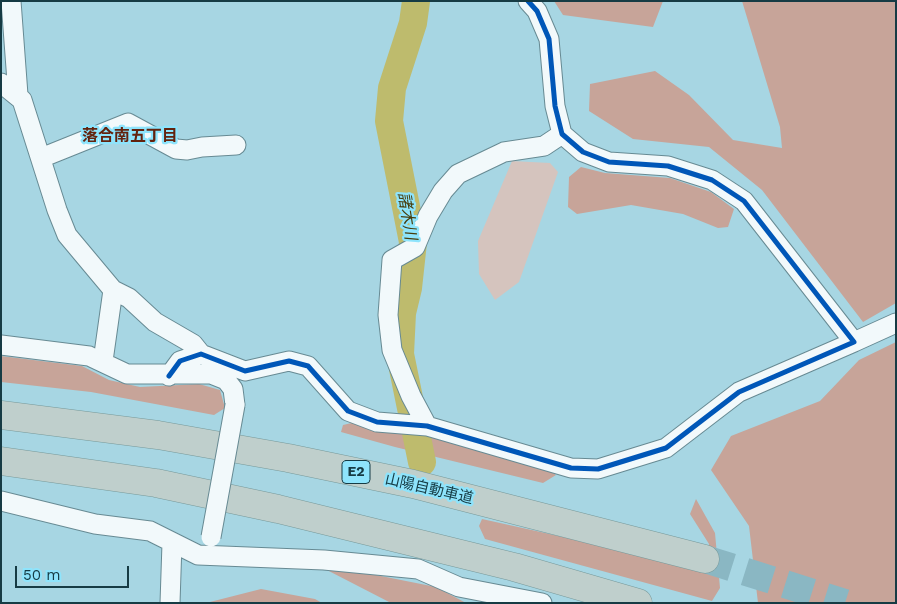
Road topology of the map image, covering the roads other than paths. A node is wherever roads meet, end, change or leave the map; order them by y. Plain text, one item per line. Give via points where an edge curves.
1 (11, 1) edge
2 (528, 1) edge
3 (1, 83) edge
4 (18, 95) junction
5 (562, 134) junction
6 (236, 145) dead end
7 (41, 158) junction
8 (113, 290) junction
9 (896, 323) edge
10 (854, 342) junction
11 (1, 345) edge
12 (201, 354) junction
13 (103, 361) junction
14 (169, 376) junction
15 (1, 415) edge
16 (427, 426) junction
17 (1, 461) edge
18 (1, 501) edge
19 (172, 543) junction
20 (198, 555) junction
21 (705, 559) tunnel mouth
22 (170, 603) edge
23 (542, 603) edge
24 (638, 603) edge

1 - 4 street
2 - 5 street via 537,11 549,38 555,106
3 - 4 street
4 - 7 street
5 - 10 street via 583,152 609,162 668,166 712,180 744,201
5 - 16 street via 544,146 504,152 458,174 428,216 415,247 392,260 388,314 392,350
6 - 7 street via 176,149 128,123
7 - 8 street via 67,235
8 - 12 street via 129,298 155,322 193,344
8 - 13 street
9 - 10 street
10 - 16 street via 739,392 666,448 598,469 571,468
11 - 13 street via 89,356
12 - 14 street via 180,361
12 - 16 street via 245,371 289,361 308,366 348,411 377,422
13 - 14 street via 127,374
14 - 20 street, bridge via 211,374 226,380 233,389 235,405 211,537
15 - 21 highway, 山陽自動車道 / E2 via 158,435 288,458 414,484
17 - 24 highway via 156,483 278,509 514,567
18 - 19 street via 95,524 150,531
19 - 20 street
19 - 22 street
20 - 23 street via 324,560 418,569 459,587

